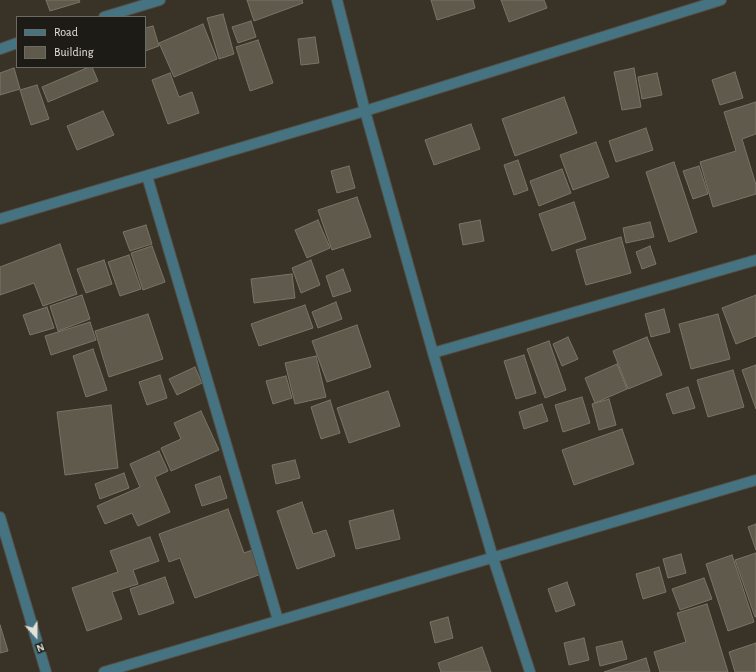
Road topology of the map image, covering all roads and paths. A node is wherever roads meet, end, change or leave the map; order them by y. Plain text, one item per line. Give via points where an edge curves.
1 (160, 0) edge
2 (337, 0) edge
3 (721, 0) edge
4 (107, 16) edge
5 (16, 43) edge
6 (0, 48) edge
7 (365, 111) junction
8 (147, 176) junction
9 (0, 219) edge
10 (756, 260) edge
11 (433, 353) junction
12 (756, 480) edge
13 (0, 517) edge
14 (493, 558) junction
15 (278, 620) junction
16 (46, 672) edge
17 (104, 672) edge
18 (530, 672) edge

1 - 4 street
2 - 7 street
3 - 7 street
5 - 6 street
7 - 8 street
7 - 11 street
8 - 9 street
8 - 15 street
10 - 11 street
11 - 14 street
12 - 14 street
13 - 16 street
14 - 15 street
14 - 18 street
15 - 17 street

